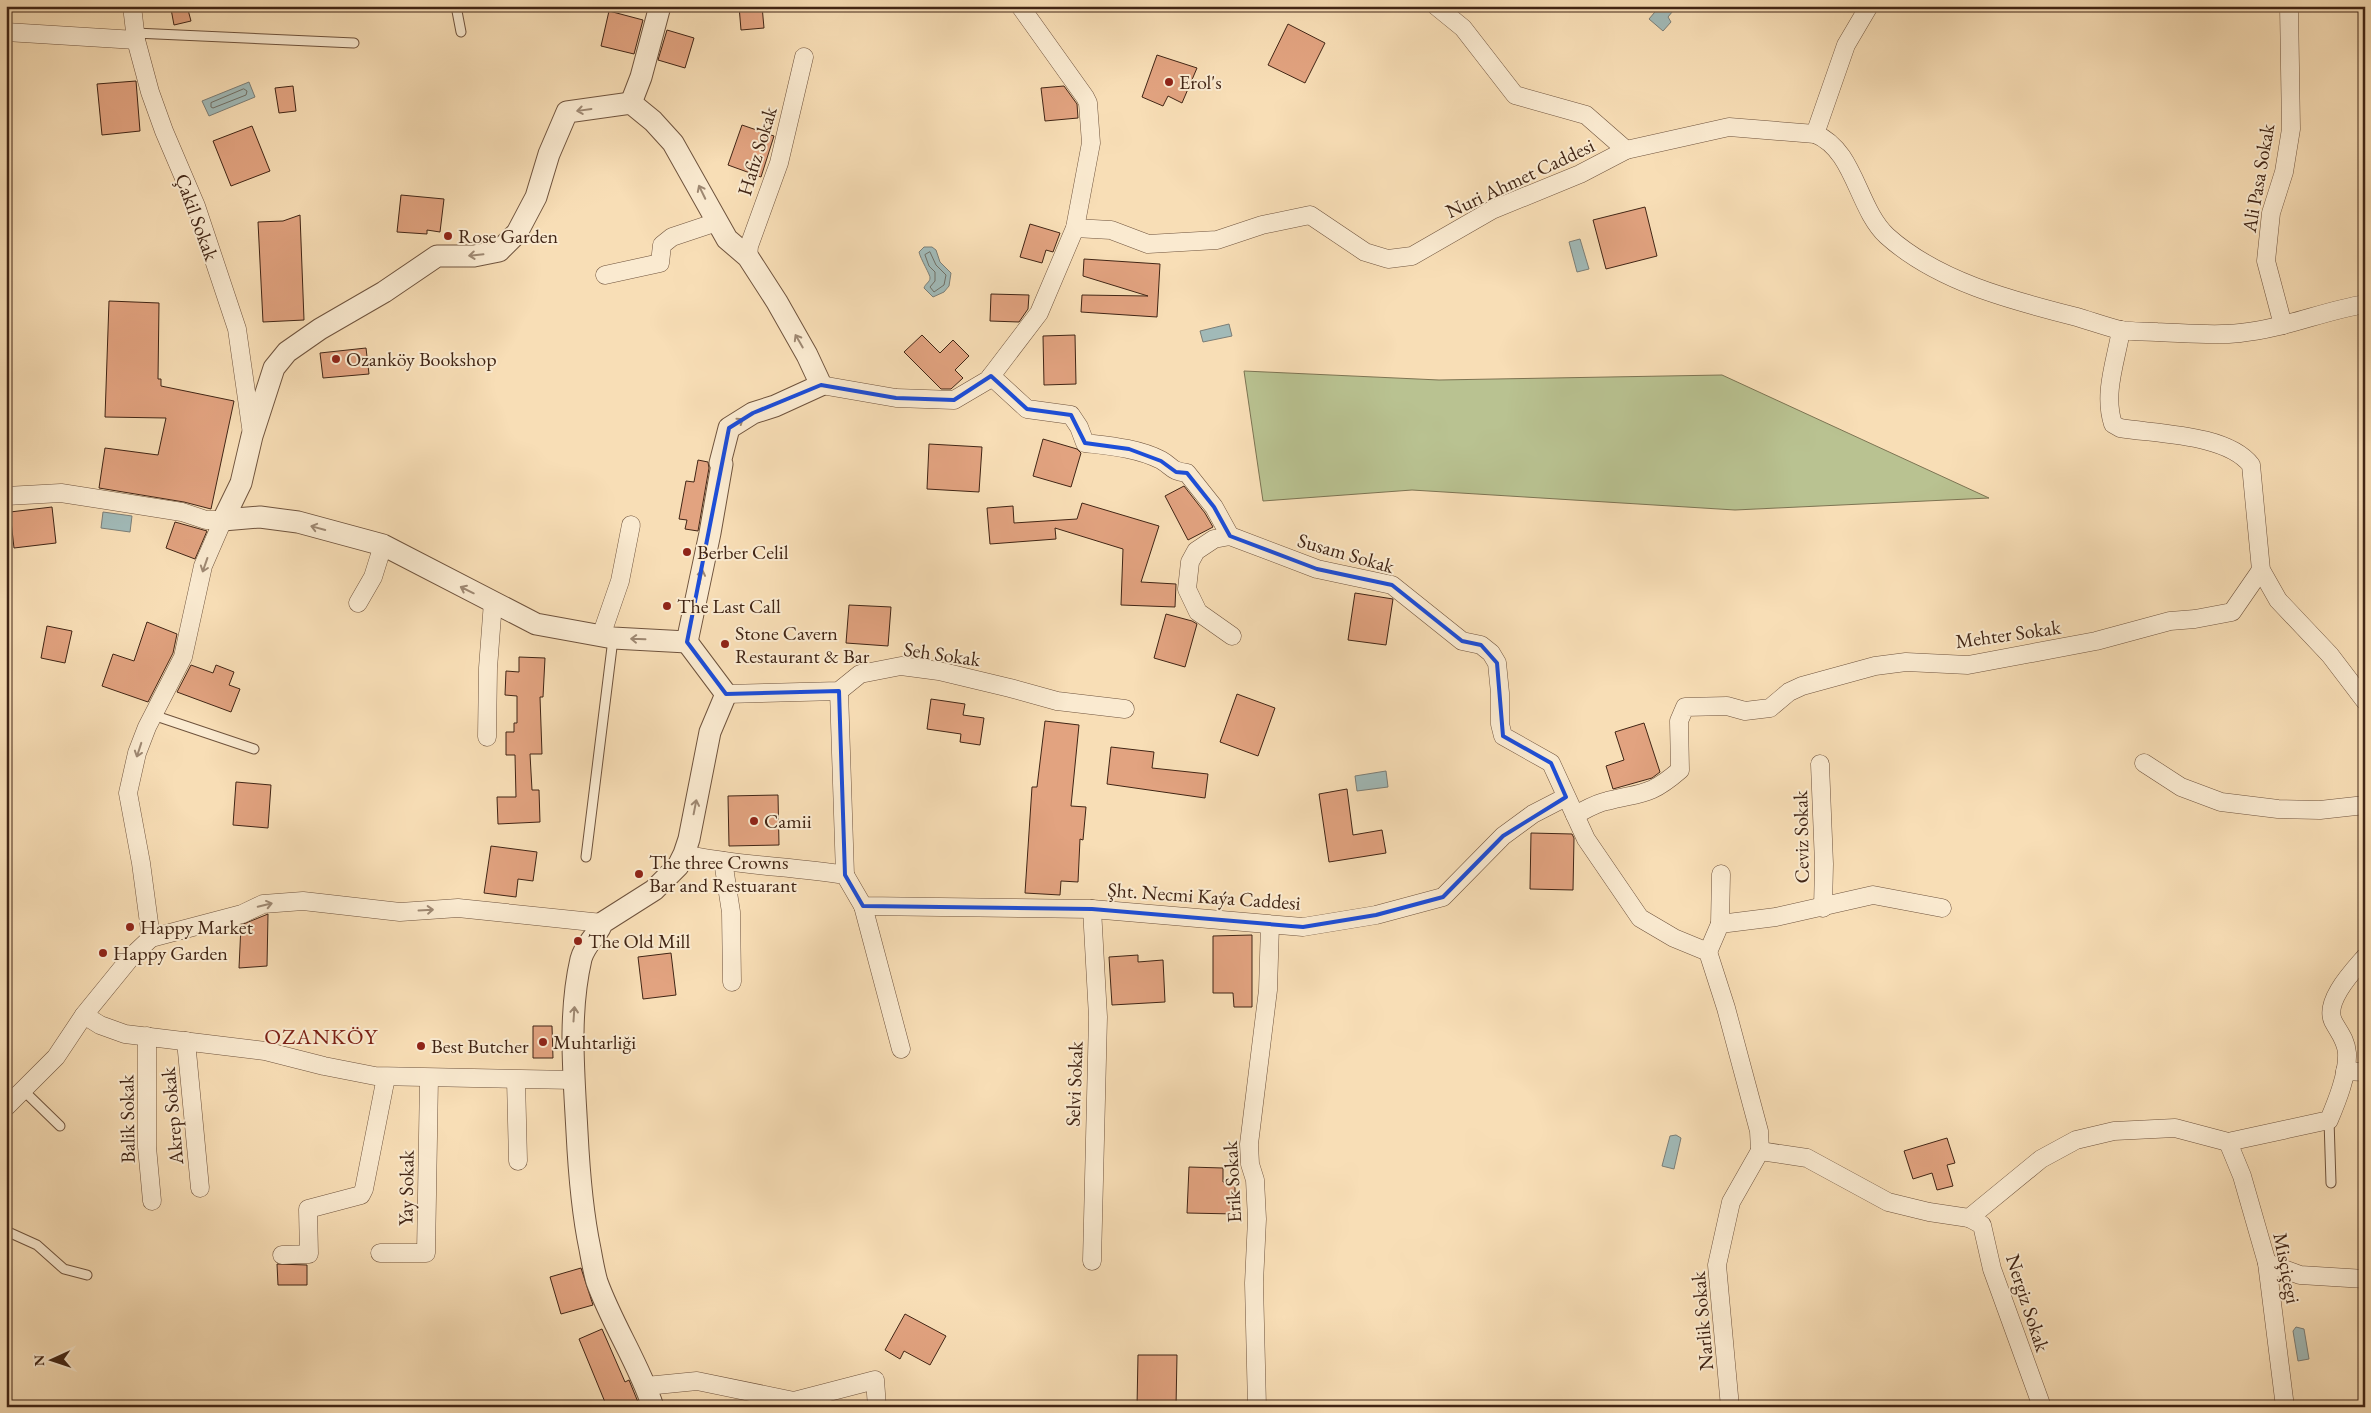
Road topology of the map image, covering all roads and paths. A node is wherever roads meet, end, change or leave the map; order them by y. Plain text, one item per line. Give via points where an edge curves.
1 (132, 6) edge
2 (456, 6) edge
3 (660, 6) edge
4 (1020, 6) edge
5 (1436, 6) edge
6 (1869, 6) edge
7 (2289, 6) edge
8 (6, 32) edge
9 (461, 32) dead end
10 (136, 37) junction
11 (354, 43) dead end
12 (804, 57) dead end
13 (631, 103) junction
14 (1815, 134) junction
15 (1626, 150) junction
16 (717, 222) junction
17 (1075, 228) junction
18 (748, 256) junction
19 (605, 275) dead end
20 (2365, 304) edge
21 (2283, 325) junction
22 (2121, 330) junction
23 (990, 376) junction
24 (821, 385) junction
25 (252, 436) junction
26 (6, 496) edge
27 (223, 520) junction
28 (630, 525) dead end
29 (1230, 536) junction
30 (383, 545) junction
31 (2261, 570) junction
32 (493, 602) junction
33 (358, 603) dead end
34 (1232, 636) dead end
35 (607, 637) junction
36 (687, 642) junction
37 (840, 691) junction
38 (726, 694) junction
39 (2365, 701) edge
40 (1125, 709) dead end
41 (153, 715) junction
42 (487, 737) dead end
43 (254, 749) dead end
44 (2144, 763) dead end
45 (1820, 764) dead end
46 (1566, 797) junction
47 (2365, 805) edge
48 (1575, 815) junction
49 (684, 854) junction
50 (586, 857) dead end
51 (722, 861) junction
52 (1721, 874) dead end
53 (845, 875) junction
54 (863, 906) junction
55 (1823, 908) junction
56 (1942, 908) dead end
57 (1092, 909) junction
58 (602, 923) junction
59 (1720, 924) junction
60 (1270, 925) junction
61 (151, 938) junction
62 (1708, 952) junction
63 (2365, 958) edge
64 (732, 982) dead end
65 (84, 1015) junction
66 (147, 1036) junction
67 (186, 1041) junction
68 (901, 1048) dead end
69 (2345, 1070) junction
70 (2365, 1072) edge
71 (386, 1077) junction
72 (430, 1078) junction
73 (516, 1080) junction
74 (574, 1080) junction
75 (23, 1090) junction
76 (6, 1107) edge
77 (2329, 1120) junction
78 (60, 1126) dead end
79 (2228, 1142) junction
80 (1760, 1151) junction
81 (518, 1161) dead end
82 (2331, 1183) dead end
83 (200, 1188) dead end
84 (152, 1201) dead end
85 (1969, 1218) junction
86 (6, 1231) edge
87 (380, 1253) dead end
88 (282, 1255) dead end
89 (1092, 1261) dead end
90 (2267, 1263) junction
91 (87, 1275) dead end
92 (2365, 1279) edge
93 (646, 1386) junction
94 (795, 1404) edge
95 (653, 1407) edge
96 (876, 1407) edge
97 (1257, 1407) edge
98 (1730, 1407) edge
99 (2042, 1407) edge
100 (2286, 1407) edge

1 - 10 street, Çakil Sokak
2 - 9 lane
3 - 13 street
4 - 17 street via 1092,100 1091,143
5 - 15 street via 1463,28 1514,95 1586,115
6 - 14 street via 1846,45
7 - 21 street, Ali Pasa Sokak via 2291,129 2284,172 2271,213 2266,261
8 - 10 street
10 - 11 lane
10 - 25 street, Çakil Sokak via 150,92 196,206 237,329
12 - 18 street, Hafiz Sokak via 779,163
16 -> 13 street via 673,142 653,120
13 -> 25 street via 567,112 548,154 536,197 517,233 499,251 474,256 437,256 287,352 274,368
14 - 15 street, Nuri Ahmet Caddesi via 1729,127
14 - 22 street, Nuri Ahmet Caddesi via 1826,138 1837,150 1873,219 1887,236 1908,251 1959,280 2014,301
15 - 17 street, Nuri Ahmet Caddesi via 1580,174 1492,210 1412,256 1388,259 1365,252 1310,215 1262,225 1217,240 1158,244 1148,244 1111,230
16 - 18 street via 728,239
16 - 19 street via 672,237 662,245 660,263
17 - 23 street via 1039,313
24 -> 18 street via 803,348
20 - 21 street
21 - 22 street via 2238,334
22 - 31 street via 2108,391 2113,424 2120,428 2201,439 2244,456 2251,465
23 - 24 street via 954,400 896,398
23 - 29 street via 1027,409 1071,415 1085,443 1129,449 1161,460 1176,472 1188,473 1214,507
36 -> 24 street via 729,428 753,413
25 - 27 street, Çakil Sokak via 241,483
26 - 27 street via 61,493 182,512 206,520
30 -> 27 street via 298,522 260,518
27 -> 41 street via 204,566 182,657
28 - 35 street
29 - 34 street via 1214,539 1196,551 1190,562 1187,588 1198,612
29 - 46 street, Susam Sokak via 1317,570 1392,586 1462,641 1482,646 1497,664 1503,736 1551,763
32 -> 30 street
30 - 33 street via 373,577
31 - 39 street via 2278,600 2330,654
31 - 48 street, Mehter Sokak via 2232,612 2170,621 2096,642 1968,665 1916,662 1875,666 1802,686 1770,708 1684,707 1679,721 1680,770 1663,785 1645,794 1606,801
32 - 35 street via 536,624
32 - 42 street
36 -> 35 street
35 - 50 lane
36 - 38 street
37 - 38 street
37 - 40 street, Seh Sokak via 860,674 902,666 939,671 1056,701
37 - 53 street
49 -> 38 street via 710,732
41 - 43 lane
41 -> 61 street via 138,753 128,793
44 - 47 street via 2181,787 2221,802 2312,810
45 - 55 street, Ceviz Sokak
46 - 48 street
46 - 60 street, Şht. Necmi Kaýa Caddesi via 1503,836 1442,897 1376,915 1303,927
48 - 62 street via 1586,838 1640,918 1674,938
49 - 51 street
49 - 58 street via 678,866 654,890
51 - 53 street
51 - 64 street via 731,912
52 - 59 street
53 - 54 street
54 - 57 street, Şht. Necmi Kaýa Caddesi
54 - 68 street
55 - 56 street, Ceviz Sokak via 1873,895
55 - 59 street, Ceviz Sokak via 1776,918
57 - 60 street, Şht. Necmi Kaýa Caddesi
57 - 89 street, Selvi Sokak via 1098,1017
61 -> 58 street via 242,914 263,904 303,901 400,912 458,908
74 -> 58 street via 574,1012 582,957 589,940
59 - 62 street
60 - 97 street, Erik Sokak via 1268,990 1249,1144 1257,1219 1254,1283
61 - 65 street via 123,966
62 - 80 street via 1759,1131
63 - 69 street via 2341,985 2332,1009 2333,1020 2340,1029 2347,1052
65 - 66 street via 125,1034
65 - 75 street via 56,1057
66 - 67 street
66 - 84 street, Balik Sokak via 147,1147
67 - 71 street via 265,1051
67 - 83 street, Akrep Sokak
69 - 70 street
69 - 77 street
71 - 72 street
71 - 88 street via 364,1189 360,1195 308,1209 309,1254
72 - 73 street
72 - 87 street, Yay Sokak via 426,1253
73 - 74 street
73 - 81 street
74 - 93 street via 580,1183 596,1280 612,1320
75 - 76 street
75 - 78 lane
77 - 79 street
77 - 82 lane
79 - 85 street via 2175,1128 2114,1130 2076,1140 2041,1159
79 - 90 street, Misçiçegi via 2242,1176
80 - 85 street via 1807,1158 1888,1202
80 - 98 street, Narlik Sokak via 1731,1202 1717,1265
85 - 99 street, Nergiz Sokak via 1982,1225 1992,1268
86 - 91 lane via 37,1245 64,1269
90 - 92 street via 2300,1276
90 - 100 street, Misçiçegi
93 - 94 street via 697,1381
93 - 95 street
94 - 96 street via 874,1380

